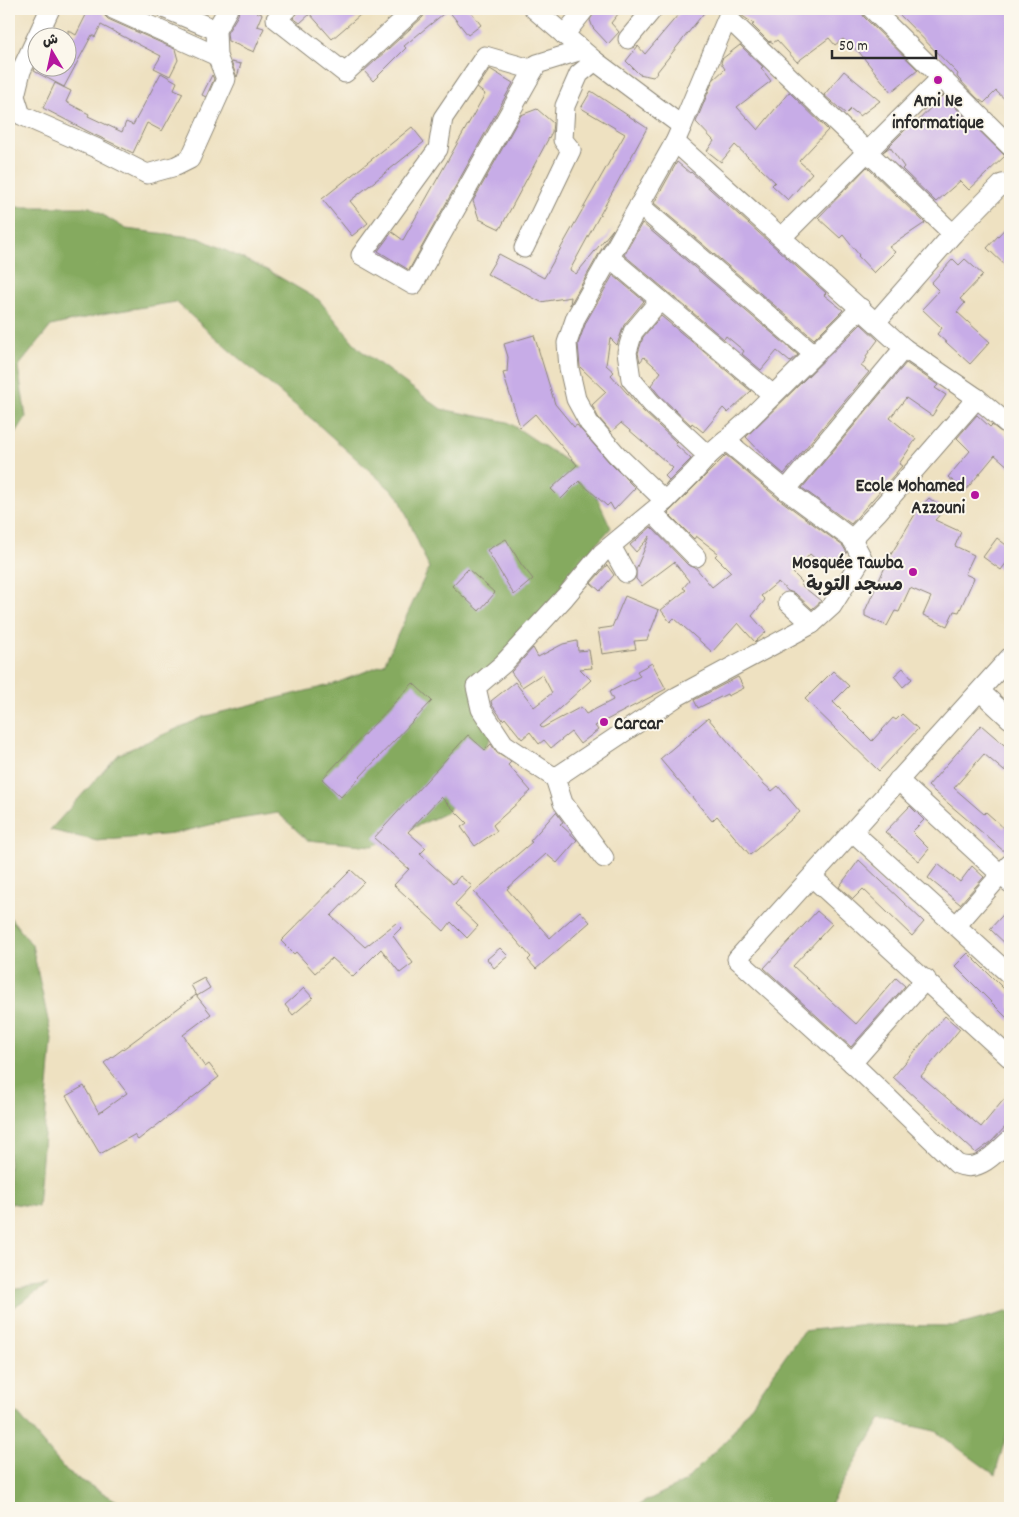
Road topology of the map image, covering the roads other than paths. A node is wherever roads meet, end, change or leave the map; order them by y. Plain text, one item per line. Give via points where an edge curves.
1 (50, 9) edge
2 (113, 9) edge
3 (166, 9) edge
4 (228, 9) edge
5 (287, 9) edge
6 (415, 9) edge
7 (534, 9) edge
8 (585, 9) edge
9 (653, 9) edge
10 (872, 9) edge
11 (729, 13) edge
12 (216, 30) junction
13 (564, 35) junction
14 (628, 39) dead end
15 (588, 55) junction
16 (217, 56) junction
17 (534, 70) junction
18 (941, 78) junction
19 (678, 134) junction
20 (1009, 142) edge
21 (866, 152) junction
22 (1010, 183) edge
23 (639, 205) junction
24 (953, 234) junction
25 (782, 237) junction
26 (524, 248) dead end
27 (609, 257) junction
28 (660, 300) junction
29 (861, 308) junction
30 (876, 322) junction
31 (904, 348) junction
32 (814, 354) junction
33 (773, 395) junction
34 (977, 398) junction
35 (1010, 426) edge
36 (725, 440) junction
37 (708, 456) junction
38 (786, 490) junction
39 (658, 507) junction
40 (852, 539) junction
41 (611, 546) junction
42 (696, 557) dead end
43 (626, 573) dead end
44 (788, 602) dead end
45 (812, 624) junction
46 (1010, 657) edge
47 (980, 692) junction
48 (1010, 719) edge
49 (555, 778) junction
50 (898, 780) junction
51 (853, 832) junction
52 (604, 858) dead end
53 (1007, 874) edge
54 (812, 877) junction
55 (956, 926) junction
56 (1010, 975) edge
57 (926, 980) junction
58 (1010, 1058) edge
59 (852, 1063) junction
60 (1010, 1140) edge

1 - 16 street via 20,71 15,96 21,115 147,174 190,159 226,79
2 - 16 street
3 - 12 street
4 - 12 street
5 - 6 street via 276,19 346,72
7 - 13 street
8 - 13 street
9 - 14 street
10 - 18 street
11 - 19 street
11 - 21 street
12 - 16 street
13 - 15 street
15 - 17 street via 537,64
15 - 19 street
15 - 26 street via 564,106 564,140 572,150
17 - 17 street via 413,285 361,255 438,150 443,118 486,56
18 - 20 street
18 - 21 street
19 - 23 street
19 - 25 street
21 - 24 street
21 - 25 street
22 - 24 street via 1002,184
23 - 27 street
23 - 32 street
24 - 30 street
25 - 29 street
27 - 28 street
27 - 39 street via 576,317 567,342 569,368 576,399 590,423
28 - 33 street
28 - 37 street via 633,332 627,352 631,379 651,403
29 - 30 street
29 - 32 street
30 - 31 street
31 - 34 street
31 - 38 street
32 - 33 street
33 - 36 street
34 - 35 street
34 - 40 street
36 - 37 street
36 - 38 street
37 - 39 street
38 - 40 street
39 - 41 street
39 - 42 street
40 - 45 street via 862,558 832,606
41 - 43 street
41 - 49 street via 503,664 476,687 481,709 504,744
44 - 45 street
45 - 49 street via 678,696
46 - 47 street
47 - 48 street
47 - 50 street
49 - 52 street via 562,803
50 - 51 street
50 - 53 street
51 - 54 street
51 - 55 street
53 - 55 street
54 - 57 street
54 - 59 street via 738,959
55 - 56 street
57 - 58 street
57 - 59 street
59 - 60 street via 957,1164 969,1167 982,1164

